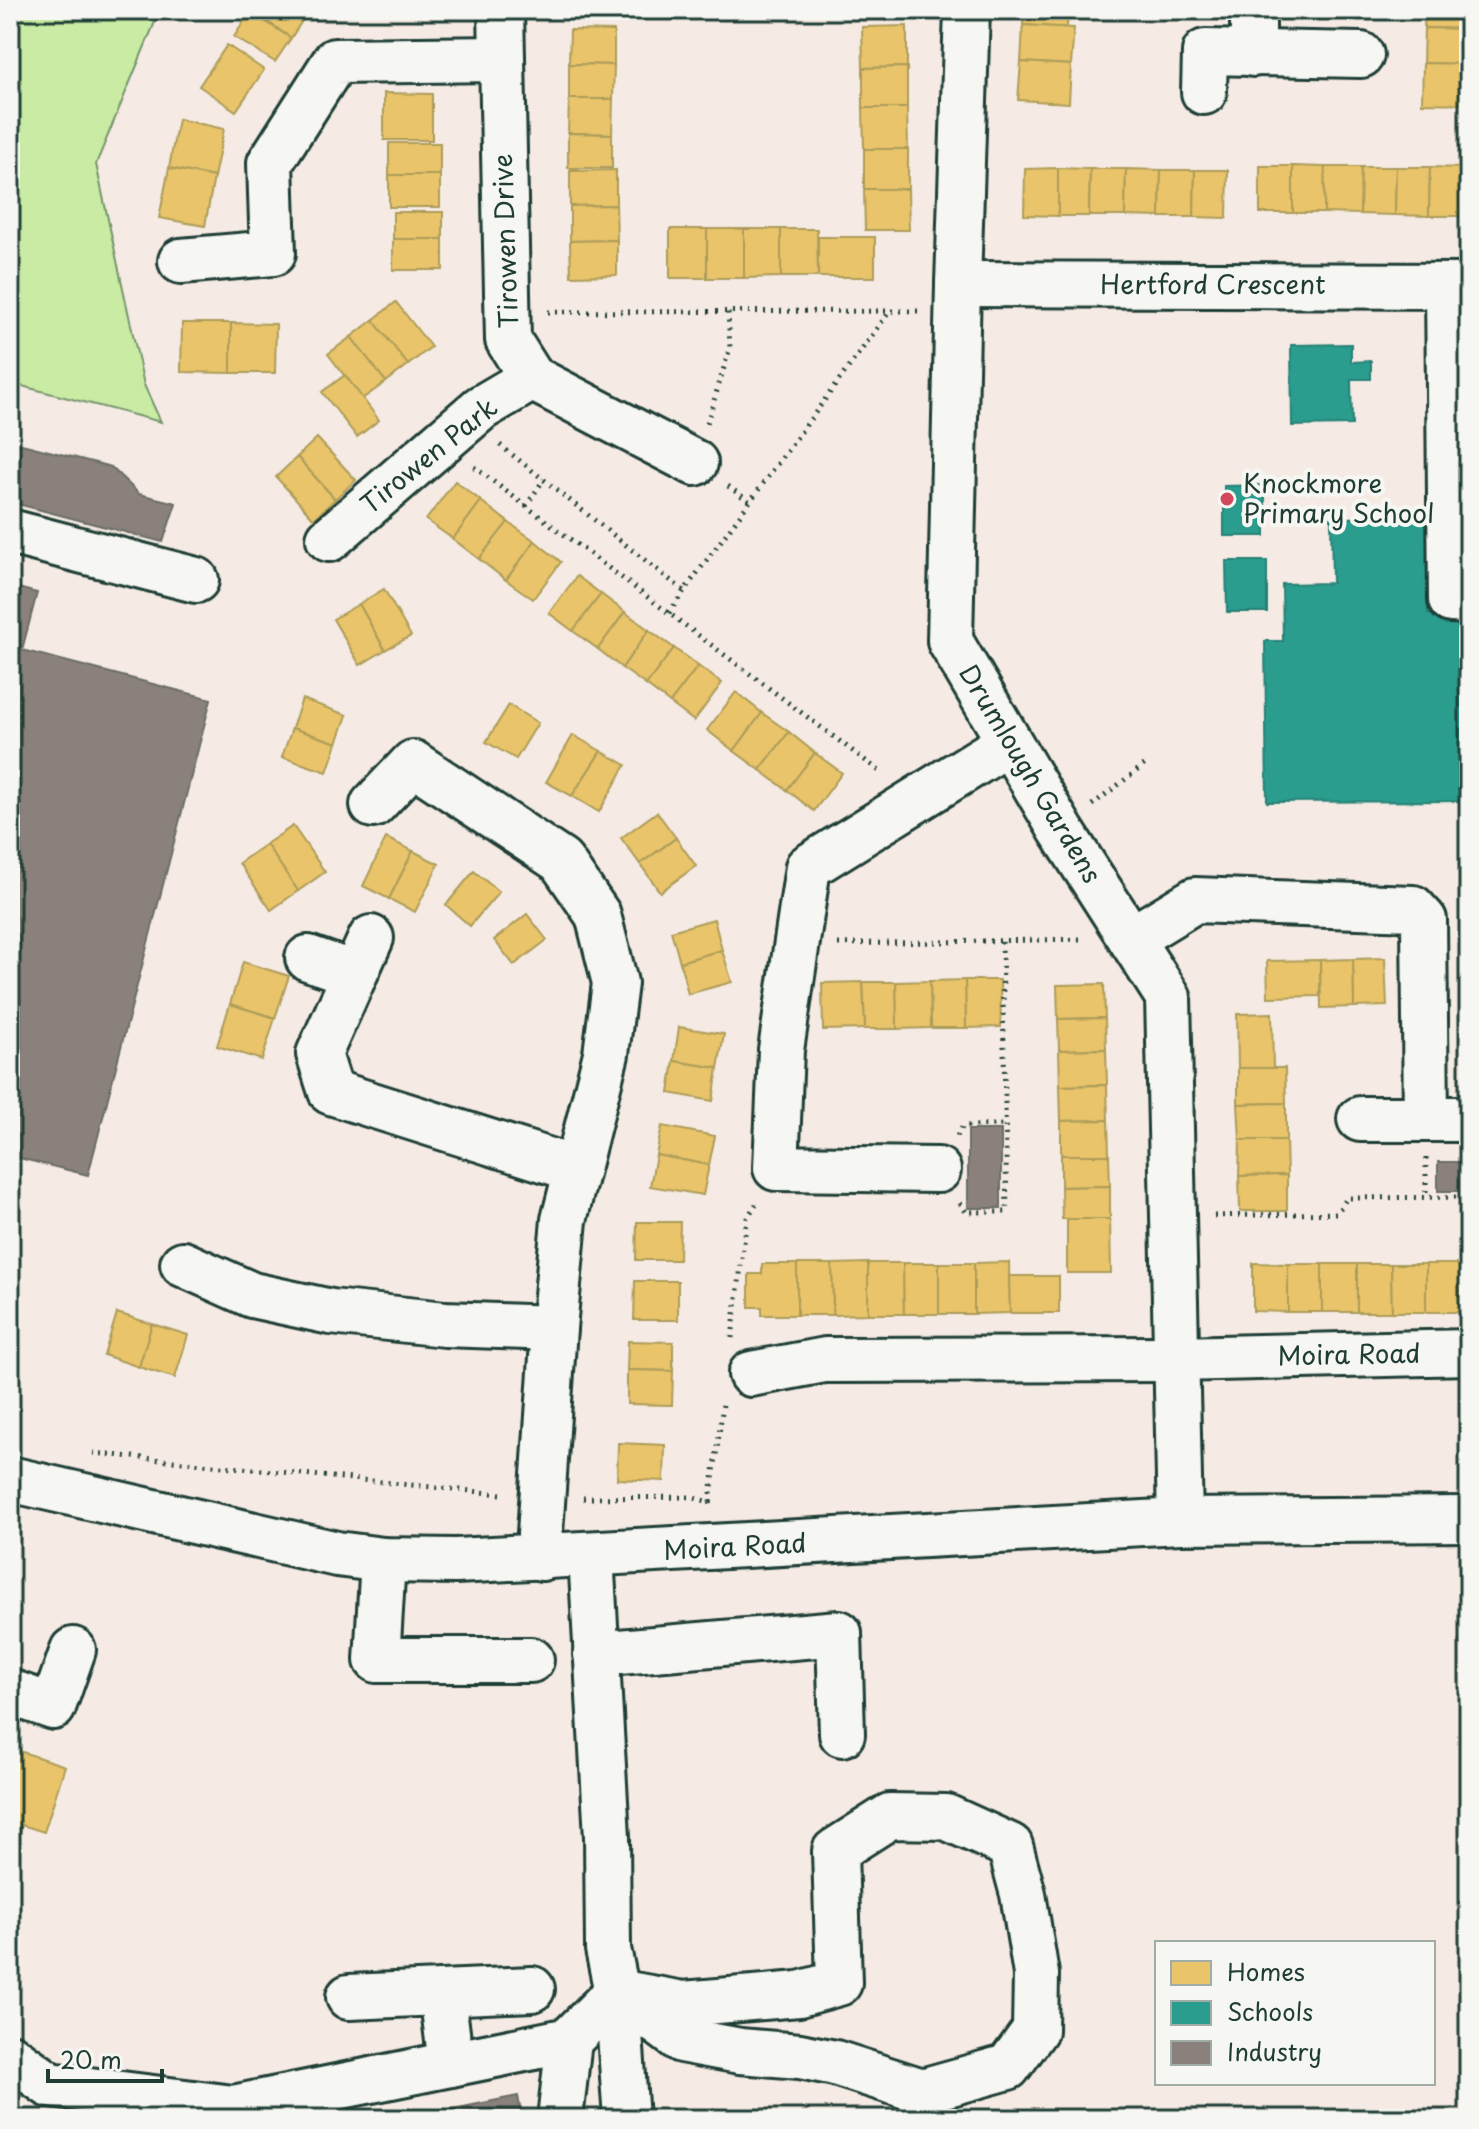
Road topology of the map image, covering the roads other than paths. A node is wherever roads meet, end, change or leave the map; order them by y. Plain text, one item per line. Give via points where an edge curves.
1 (501, 10) edge
2 (967, 10) edge
3 (1253, 10) edge
4 (1253, 54) junction
5 (1361, 55) dead end
6 (501, 59) junction
7 (1204, 92) dead end
8 (181, 261) dead end
9 (1458, 286) edge
10 (958, 297) junction
11 (532, 378) junction
12 (1459, 390) edge
13 (695, 463) road end
14 (10, 532) edge
15 (329, 539) dead end
16 (196, 580) dead end
17 (1469, 601) edge
18 (1008, 743) junction
19 (373, 805) dead end
20 (1131, 939) junction
21 (308, 958) dead end
22 (1360, 1119) dead end
23 (1426, 1119) junction
24 (1469, 1119) edge
25 (575, 1169) junction
26 (938, 1170) road end
27 (183, 1264) dead end
28 (554, 1328) junction
29 (1469, 1352) edge
30 (1176, 1359) junction
31 (735, 1371) road end
32 (10, 1479) edge
33 (1469, 1519) edge
34 (1180, 1521) junction
35 (591, 1555) junction
36 (542, 1558) junction
37 (383, 1560) junction
38 (73, 1650) dead end
39 (596, 1654) junction
40 (531, 1660) dead end
41 (10, 1692) edge
42 (842, 1734) dead end
43 (532, 1989) dead end
44 (617, 1992) junction
45 (442, 1993) junction
46 (349, 1997) dead end
47 (569, 2040) junction
48 (10, 2056) edge
49 (451, 2064) junction
50 (126, 2107) edge
51 (560, 2119) edge
52 (626, 2119) edge

1 - 6 main road, Tirowen Drive
2 - 10 main road, Drumlough Gardens
3 - 4 main road
4 - 5 main road
4 - 7 main road via 1205,52
6 - 8 main road via 335,61 270,163 273,253
6 - 11 main road, Tirowen Drive via 508,340
9 - 10 main road, Hertford Crescent
9 - 12 main road
10 - 18 main road, Drumlough Gardens via 950,641
11 - 13 main road
11 - 15 main road, Tirowen Park via 481,408
12 - 17 main road via 1451,600
14 - 16 main road
18 - 20 main road, Drumlough Gardens
18 - 26 main road via 808,867 781,1050 776,1168
19 - 25 main road via 408,748 561,861 598,915 615,983 606,1054
20 - 23 main road via 1195,900 1413,908 1424,920
20 - 30 main road, Drumlough Gardens via 1168,997
21 - 25 main road via 362,956 319,1054 331,1092
22 - 23 main road
23 - 24 main road
25 - 28 main road via 564,1220
27 - 28 main road via 252,1295 331,1312
28 - 36 main road
29 - 30 main road, Moira Road
30 - 31 main road, Moira Road via 825,1360
30 - 34 main road, Drumlough Gardens
32 - 37 main road, Moira Road
33 - 34 main road, Moira Road
34 - 35 main road, Moira Road
35 - 36 main road, Moira Road
35 - 39 main road
36 - 37 main road, Moira Road
37 - 40 main road via 377,1660
38 - 41 main road via 53,1707
39 - 42 main road via 839,1633
39 - 44 main road via 608,1949
43 - 45 main road
44 - 44 main road via 694,2004 799,1994 839,1983 835,1851 890,1816 946,1817 1010,1846 1036,1974 1035,2030 1008,2067 922,2091 811,2058 681,2040
44 - 47 main road
44 - 52 main road
45 - 46 main road
45 - 49 main road
47 - 49 main road
47 - 51 main road
48 - 50 main road via 50,2085
49 - 50 main road via 233,2108

